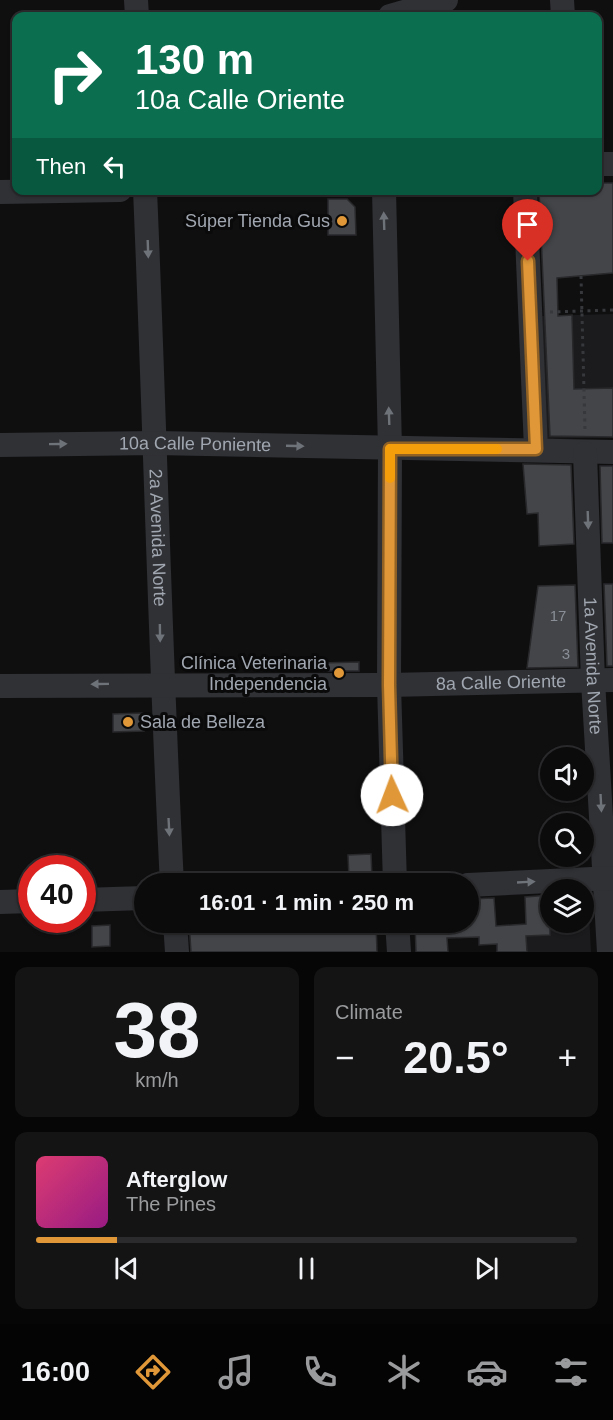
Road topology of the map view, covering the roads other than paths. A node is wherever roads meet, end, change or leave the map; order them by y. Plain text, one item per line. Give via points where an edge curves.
1 (446, 0) edge
2 (404, 12) edge
3 (145, 195) edge
4 (384, 195) edge
5 (525, 195) edge
6 (156, 443) junction
7 (0, 445) edge
8 (585, 445) junction
9 (390, 449) junction
10 (536, 449) junction
11 (613, 452) edge
12 (603, 681) edge
13 (161, 683) junction
14 (389, 685) junction
15 (0, 686) edge
16 (171, 873) edge
17 (395, 873) edge
18 (609, 878) edge
19 (479, 884) edge
20 (134, 898) edge
21 (96, 900) edge
22 (18, 901) edge
23 (0, 902) edge
24 (176, 933) edge
25 (398, 933) edge
26 (177, 952) edge
27 (399, 952) edge
28 (609, 952) edge

1 - 2 street
3 -> 6 street, 2a Avenida Norte
9 -> 4 street
5 - 10 street
7 -> 6 street, 10a Calle Poniente
6 -> 9 street, 10a Calle Poniente
6 -> 13 street, 2a Avenida Norte
8 - 10 street, 10a Calle Poniente
8 - 11 street, 10a Calle Poniente
8 -> 12 street, 1a Avenida Norte
9 - 10 street, 10a Calle Poniente
9 - 14 street
12 - 14 street, 8a Calle Oriente
12 -> 18 street, 1a Avenida Norte
13 - 14 street, 8a Calle Oriente
13 -> 15 street, 8a Calle Oriente
13 -> 16 street, 2a Avenida Norte
14 - 17 street
19 -> 18 street
18 - 28 street, 1a Avenida Norte
20 - 21 street
22 - 23 street
24 - 26 street
25 - 27 street

